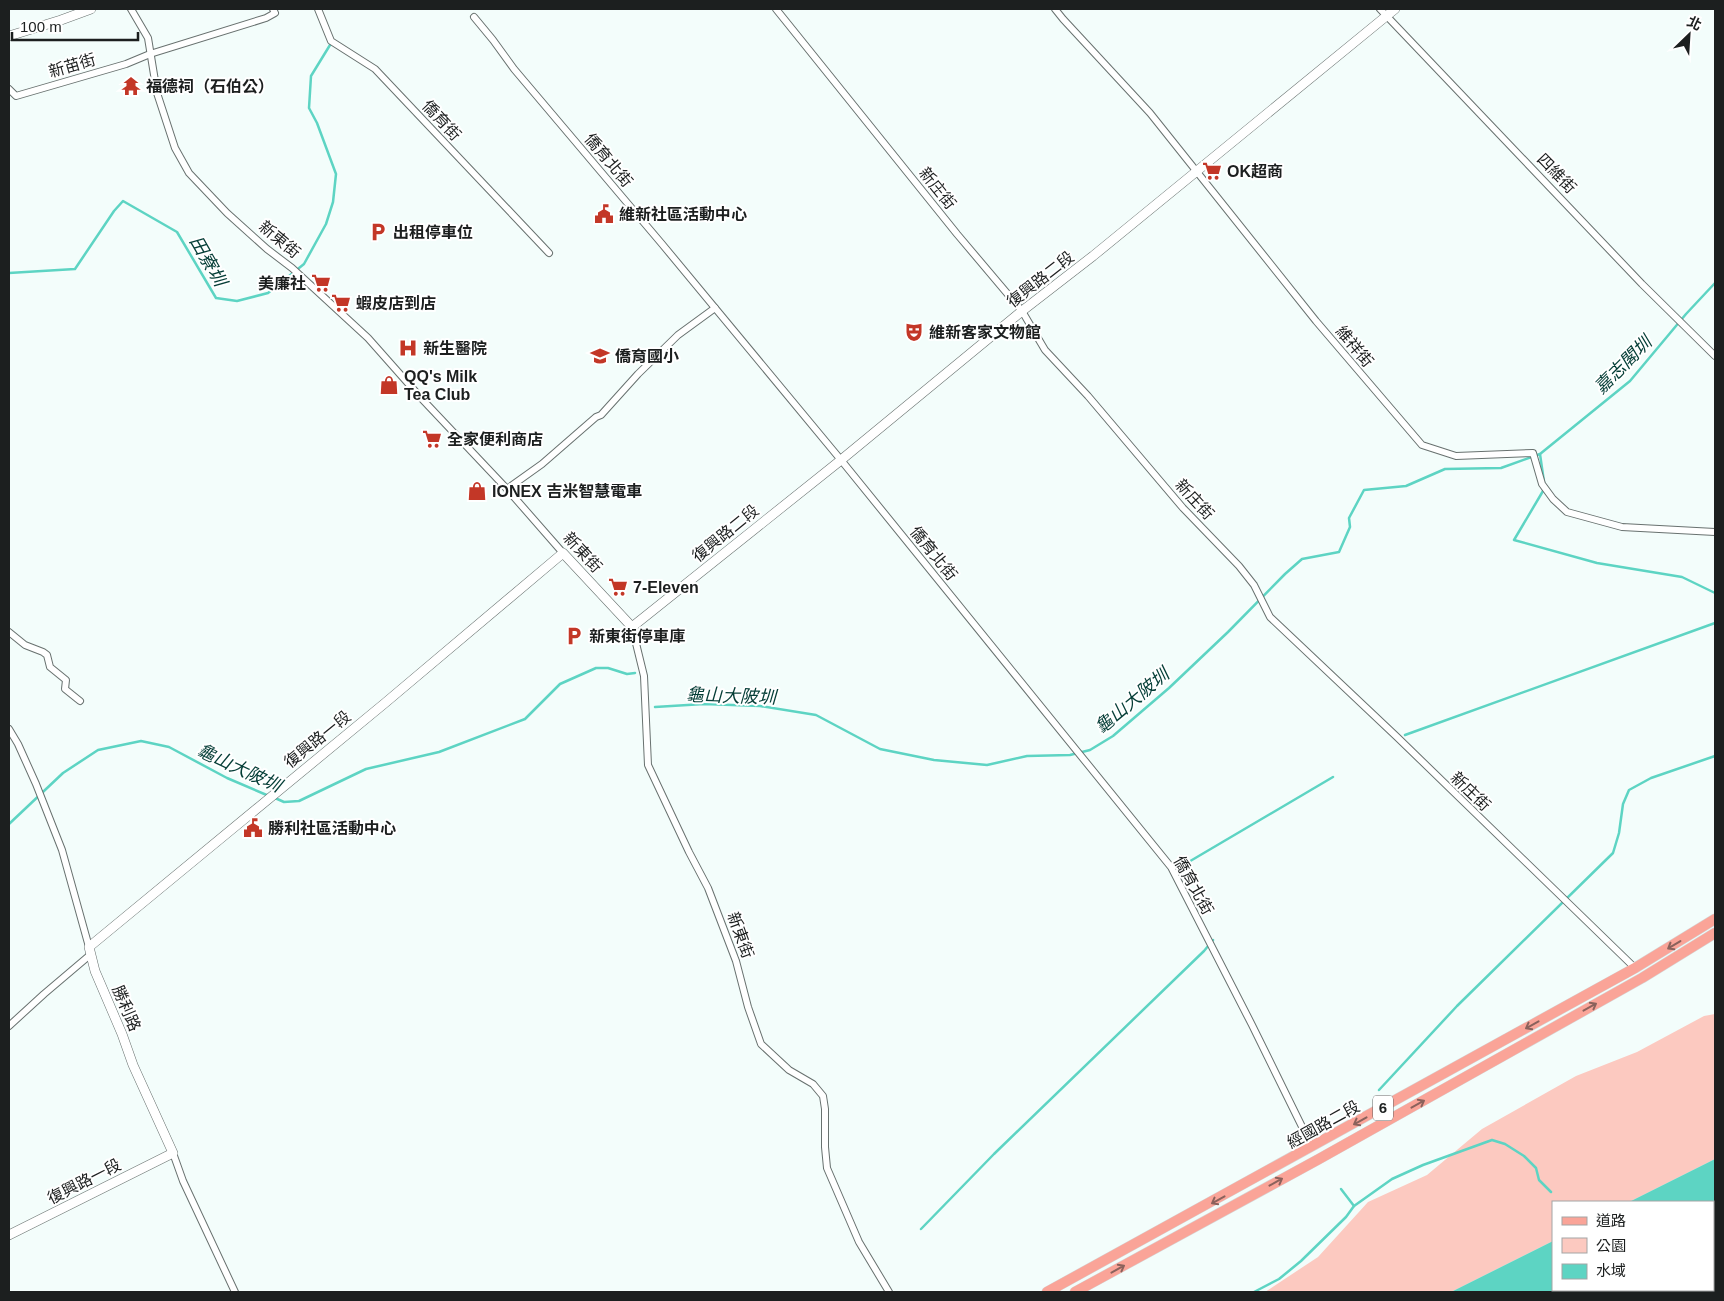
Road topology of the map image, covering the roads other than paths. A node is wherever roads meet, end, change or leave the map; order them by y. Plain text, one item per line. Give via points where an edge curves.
1 (91, 9) edge
2 (131, 9) edge
3 (273, 9) edge
4 (318, 9) edge
5 (776, 9) edge
6 (1056, 9) edge
7 (1394, 9) edge
8 (1383, 12) edge
9 (474, 17) dead end
10 (9, 36) edge
11 (150, 54) junction
12 (9, 89) edge
13 (1197, 170) junction
14 (549, 254) dead end
15 (715, 308) junction
16 (1022, 311) junction
17 (1715, 356) edge
18 (841, 460) junction
19 (506, 489) junction
20 (1715, 532) edge
21 (563, 553) junction
22 (632, 627) junction
23 (9, 632) edge
24 (80, 701) dead end
25 (9, 730) edge
26 (1715, 919) edge
27 (1715, 933) edge
28 (89, 951) junction
29 (1636, 968) junction
30 (9, 1026) edge
31 (1312, 1147) junction
32 (173, 1153) junction
33 (9, 1236) edge
34 (235, 1292) edge
35 (889, 1292) edge
36 (1047, 1292) edge
37 (1075, 1292) edge

1 - 10 street
2 - 11 street, 新東街 via 148,38
3 - 11 street, 新苗街 via 274,13 266,18
4 - 14 street, 僑育街 via 331,41 375,69
5 - 16 street, 新庄街
6 - 13 street, 維祥街
7 - 8 street, 復興路二段
8 - 13 street, 復興路二段
8 - 17 street, 四維街 via 1662,305
9 - 15 street, 僑育北街
11 - 12 street, 新苗街 via 16,96
11 - 19 street, 新東街 via 157,93 175,148 189,174 227,213 368,338
13 - 16 street, 復興路二段
13 - 20 street, 維祥街 via 1316,321 1422,444 1456,456 1533,453 1542,484 1568,512 1622,527
15 - 18 street, 僑育北街
15 - 19 street via 678,335 601,415
16 - 18 street, 復興路二段
16 - 29 street, 新庄街 via 1046,350 1183,508 1239,566 1254,585 1270,617
18 - 22 street, 復興路二段
18 - 31 street, 僑育北街 via 1171,867
19 - 21 street, 新東街
21 - 22 street, 新東街
21 - 28 street, 復興路一段
22 - 35 street, 新東街 via 644,676 648,765 708,888 736,961 760,1044 789,1070 813,1084 823,1096 827,1168 859,1242
23 - 24 street via 24,645 47,655 50,667 66,680 65,689
25 - 28 street, 勝利路 via 36,784 62,850
26 -> 29 main road, 經國路二段 / 6
37 -> 27 main road, 經國路二段 / 6 via 1642,978
28 - 30 street
28 - 32 street, 勝利路 via 132,1065
29 -> 31 main road, 經國路二段 / 6
31 -> 36 main road, 經國路二段 / 6
32 - 33 street, 復興路一段
32 - 34 street, 勝利路

